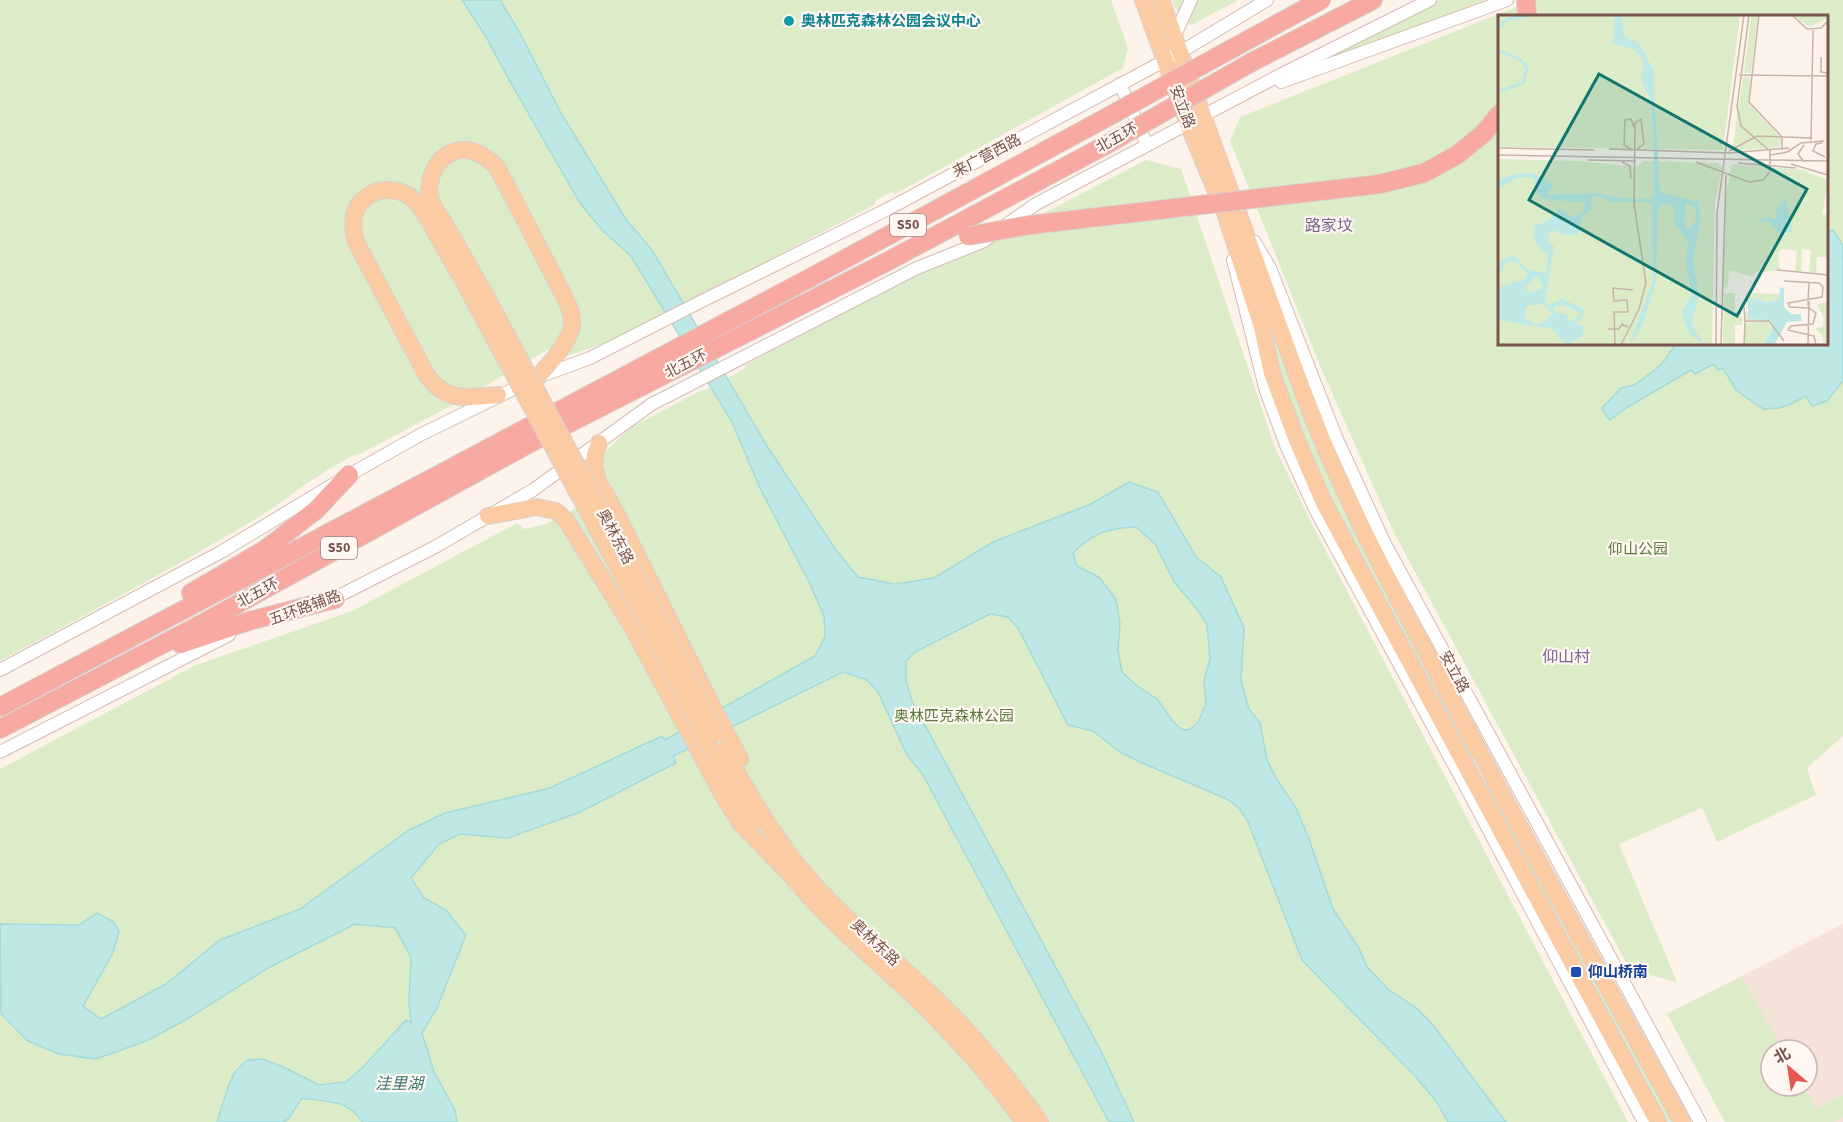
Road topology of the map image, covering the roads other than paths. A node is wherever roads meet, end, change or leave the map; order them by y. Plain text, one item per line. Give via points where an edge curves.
1 (1143, 0) edge
2 (1161, 0) edge
3 (1191, 0) edge
4 (1267, 0) edge
5 (1321, 0) edge
6 (1373, 0) edge
7 (1430, 0) edge
8 (1507, 0) edge
9 (1526, 0) edge
10 (1527, 15) edge
11 (1172, 50) junction
12 (1120, 84) junction
13 (1237, 98) junction
14 (1498, 116) edge
15 (1196, 120) junction
16 (1147, 145) junction
17 (1231, 211) junction
18 (892, 259) junction
19 (473, 286) junction
20 (674, 360) junction
21 (538, 377) junction
22 (498, 395) junction
23 (599, 443) junction
24 (350, 474) junction
25 (616, 513) junction
26 (488, 516) junction
27 (571, 527) junction
28 (335, 599) junction
29 (136, 658) junction
30 (74, 667) junction
31 (0, 670) edge
32 (0, 707) edge
33 (0, 729) edge
34 (717, 750) junction
35 (0, 752) edge
36 (792, 867) junction
37 (1024, 1122) edge
38 (1040, 1122) edge
39 (1644, 1122) edge
40 (1658, 1122) edge
41 (1682, 1122) edge
42 (1700, 1122) edge

1 - 11 main road, 安立路
2 - 11 main road, 安立路
3 - 11 street
4 - 11 street, 来广营西路
5 - 20 highway, 北五环 / S50, bridge via 726,322
6 - 18 highway, 北五环 / S50, bridge
7 - 13 street
8 - 13 street
9 - 10 highway
11 - 12 street, 来广营西路
11 - 15 main road, 安立路
12 - 16 street
12 - 21 street, 来广营西路 via 888,209 590,358
13 - 15 street, 五环路辅路
14 - 18 highway, bridge via 1457,155 1424,173 1380,184 1042,223 968,236
15 - 16 street, 五环路辅路
15 - 17 main road, 安立路
16 - 23 street, 五环路辅路 via 1036,204 982,242 917,268 652,404
17 - 39 street, 安立路 via 1236,275 1266,391 1315,509
17 - 40 main road, 安立路 via 1272,373 1324,503
17 - 41 main road, 安立路 via 1325,450 1371,549
17 - 42 street, 安立路 via 1270,268 1336,437 1384,542
18 - 20 highway, 北五环 / S50 via 736,339
19 - 21 main road, 奥林东路 via 431,201 430,180 436,164 458,150 484,156 497,167 571,311 573,326 564,345
19 - 22 main road, 奥林东路 via 419,204 404,192 380,191 358,205 353,219 356,242 435,387 458,397
19 - 34 main road, 奥林东路, bridge
20 - 29 highway, 北五环 / S50
20 - 30 highway, 北五环 / S50
21 - 22 street, 来广营西路
22 - 24 street, 来广营西路
23 - 25 main road via 594,467
23 - 26 street, 五环路辅路 via 533,490
24 - 30 highway via 316,510 266,549
24 - 31 street, 来广营西路 via 221,552
25 - 27 main road via 603,510 575,521
25 - 34 main road via 714,710
26 - 27 main road via 536,507 556,511
26 - 28 street, 五环路辅路
27 - 34 main road via 631,625 682,722
28 - 29 highway via 249,621
28 - 35 street, 五环路辅路 via 226,636
29 - 33 highway, 北五环 / S50
30 - 32 highway, 北五环 / S50
34 - 36 main road, 奥林东路 via 756,828
36 - 37 main road, 奥林东路 via 818,907 929,1011
36 - 38 main road, 奥林东路 via 938,1001 1011,1082

